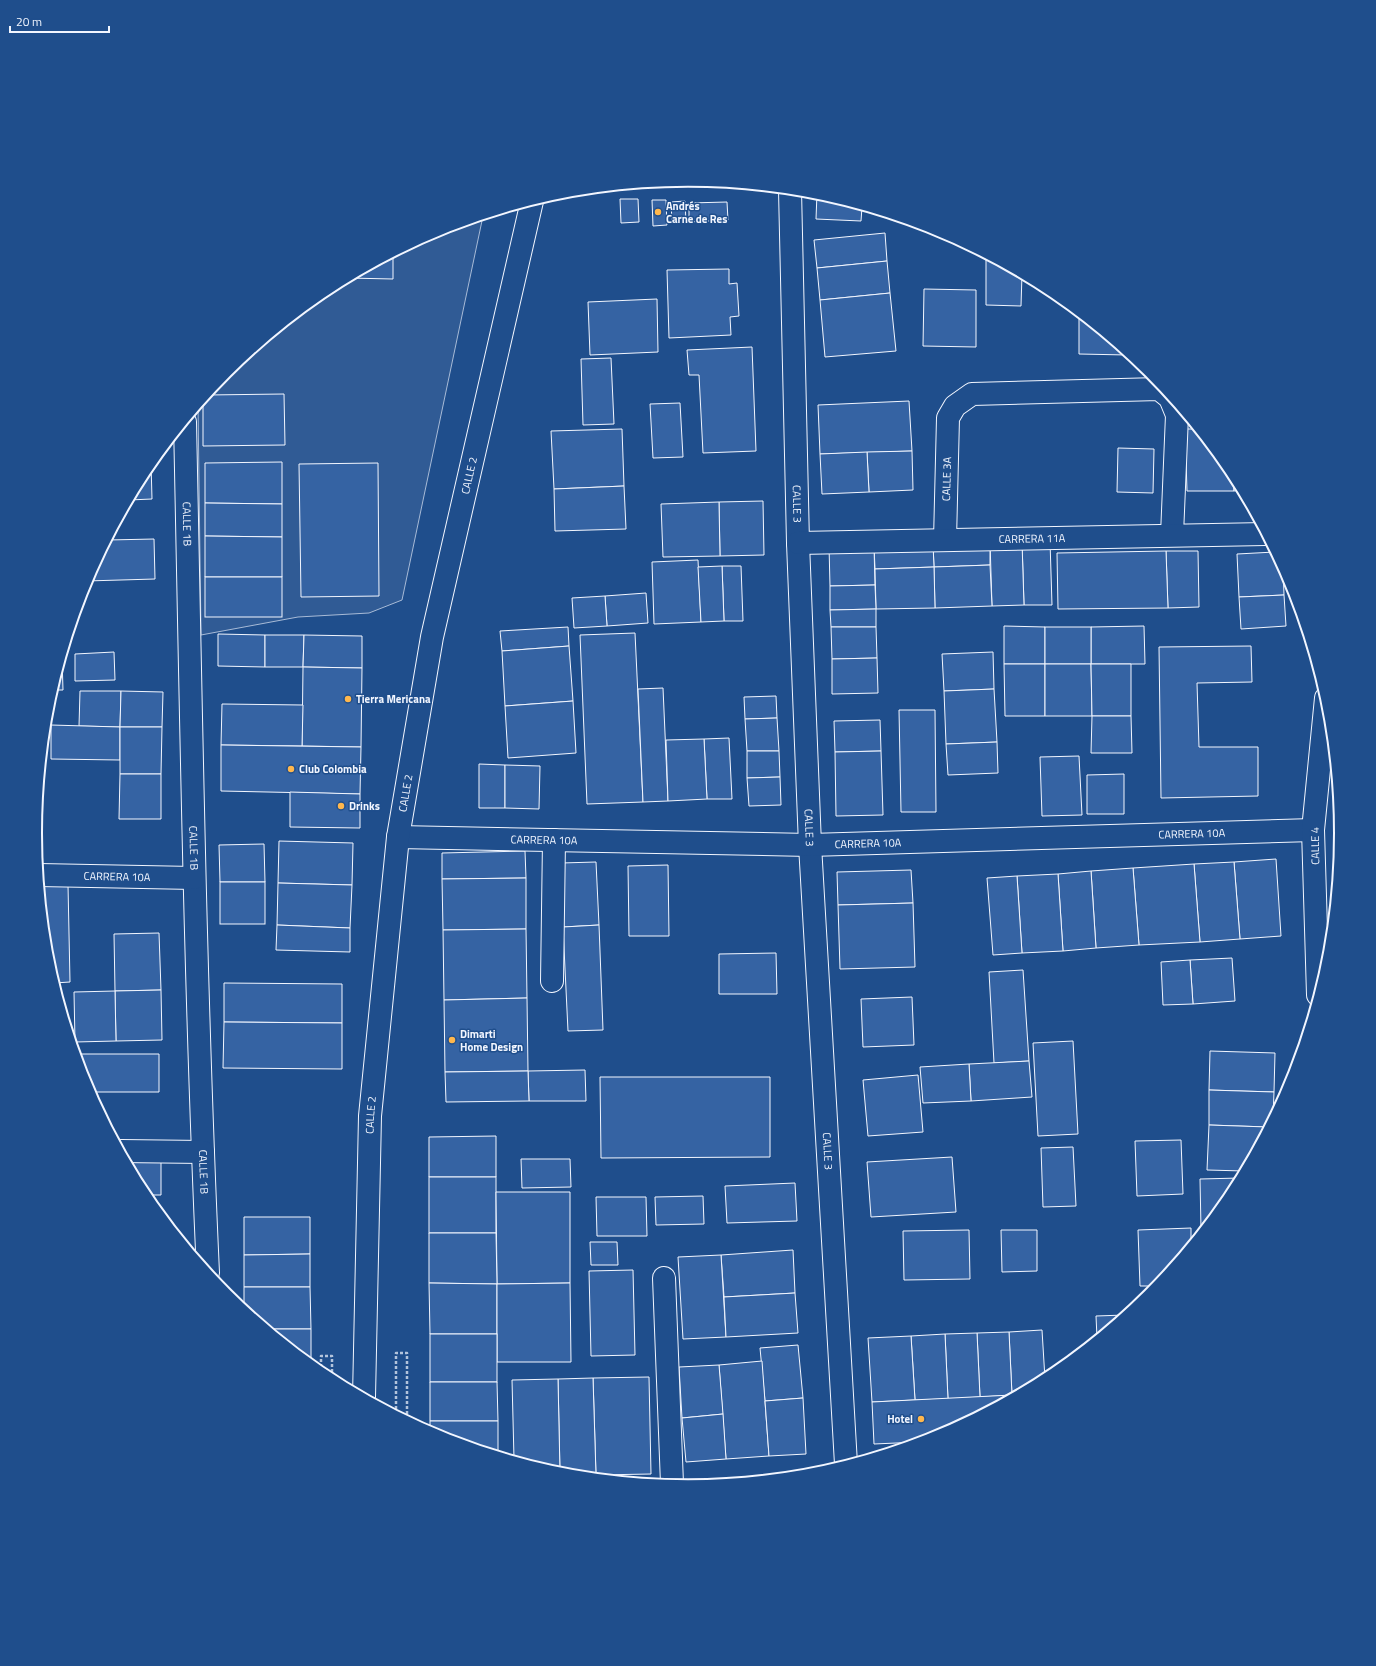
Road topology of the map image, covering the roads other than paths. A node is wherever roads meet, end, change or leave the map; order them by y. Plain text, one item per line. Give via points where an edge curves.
1 (790, 196) edge
2 (531, 207) edge
3 (1157, 389) edge
4 (1173, 406) edge
5 (185, 428) edge
6 (1260, 534) edge
7 (1172, 535) junction
8 (945, 540) junction
9 (798, 543) junction
10 (1324, 721) edge
11 (1314, 830) junction
12 (398, 837) junction
13 (554, 840) junction
14 (810, 845) junction
15 (43, 875) edge
16 (194, 878) junction
17 (1324, 932) edge
18 (1321, 963) edge
19 (552, 981) dead end
20 (126, 1151) edge
21 (203, 1152) junction
22 (208, 1265) edge
23 (664, 1278) dead end
24 (364, 1391) edge
25 (846, 1459) edge
26 (672, 1479) edge

1 - 9 street, CALLE 3
2 - 12 street, CALLE 2 via 432,637
3 - 8 street, CALLE 3A via 972,394 955,406 948,418
4 - 7 street, CALLE 3A via 1177,415
5 - 16 street, CALLE 1B
6 - 7 street, CARRERA 11A
7 - 8 street, CARRERA 11A
8 - 9 street, CARRERA 11A
9 - 14 street, CALLE 3
10 - 11 street, CALLE 4
11 - 14 street, CARRERA 10A
11 - 17 street, CALLE 4
12 - 13 street, CARRERA 10A
12 - 24 street, CALLE 2 via 370,1116
13 - 14 street, CARRERA 10A
13 - 19 street
14 - 25 street, CALLE 3
15 - 16 street, CARRERA 10A
16 - 21 street, CALLE 1B
17 - 18 street, CALLE 4
20 - 21 street
21 - 22 street, CALLE 1B
23 - 26 street

